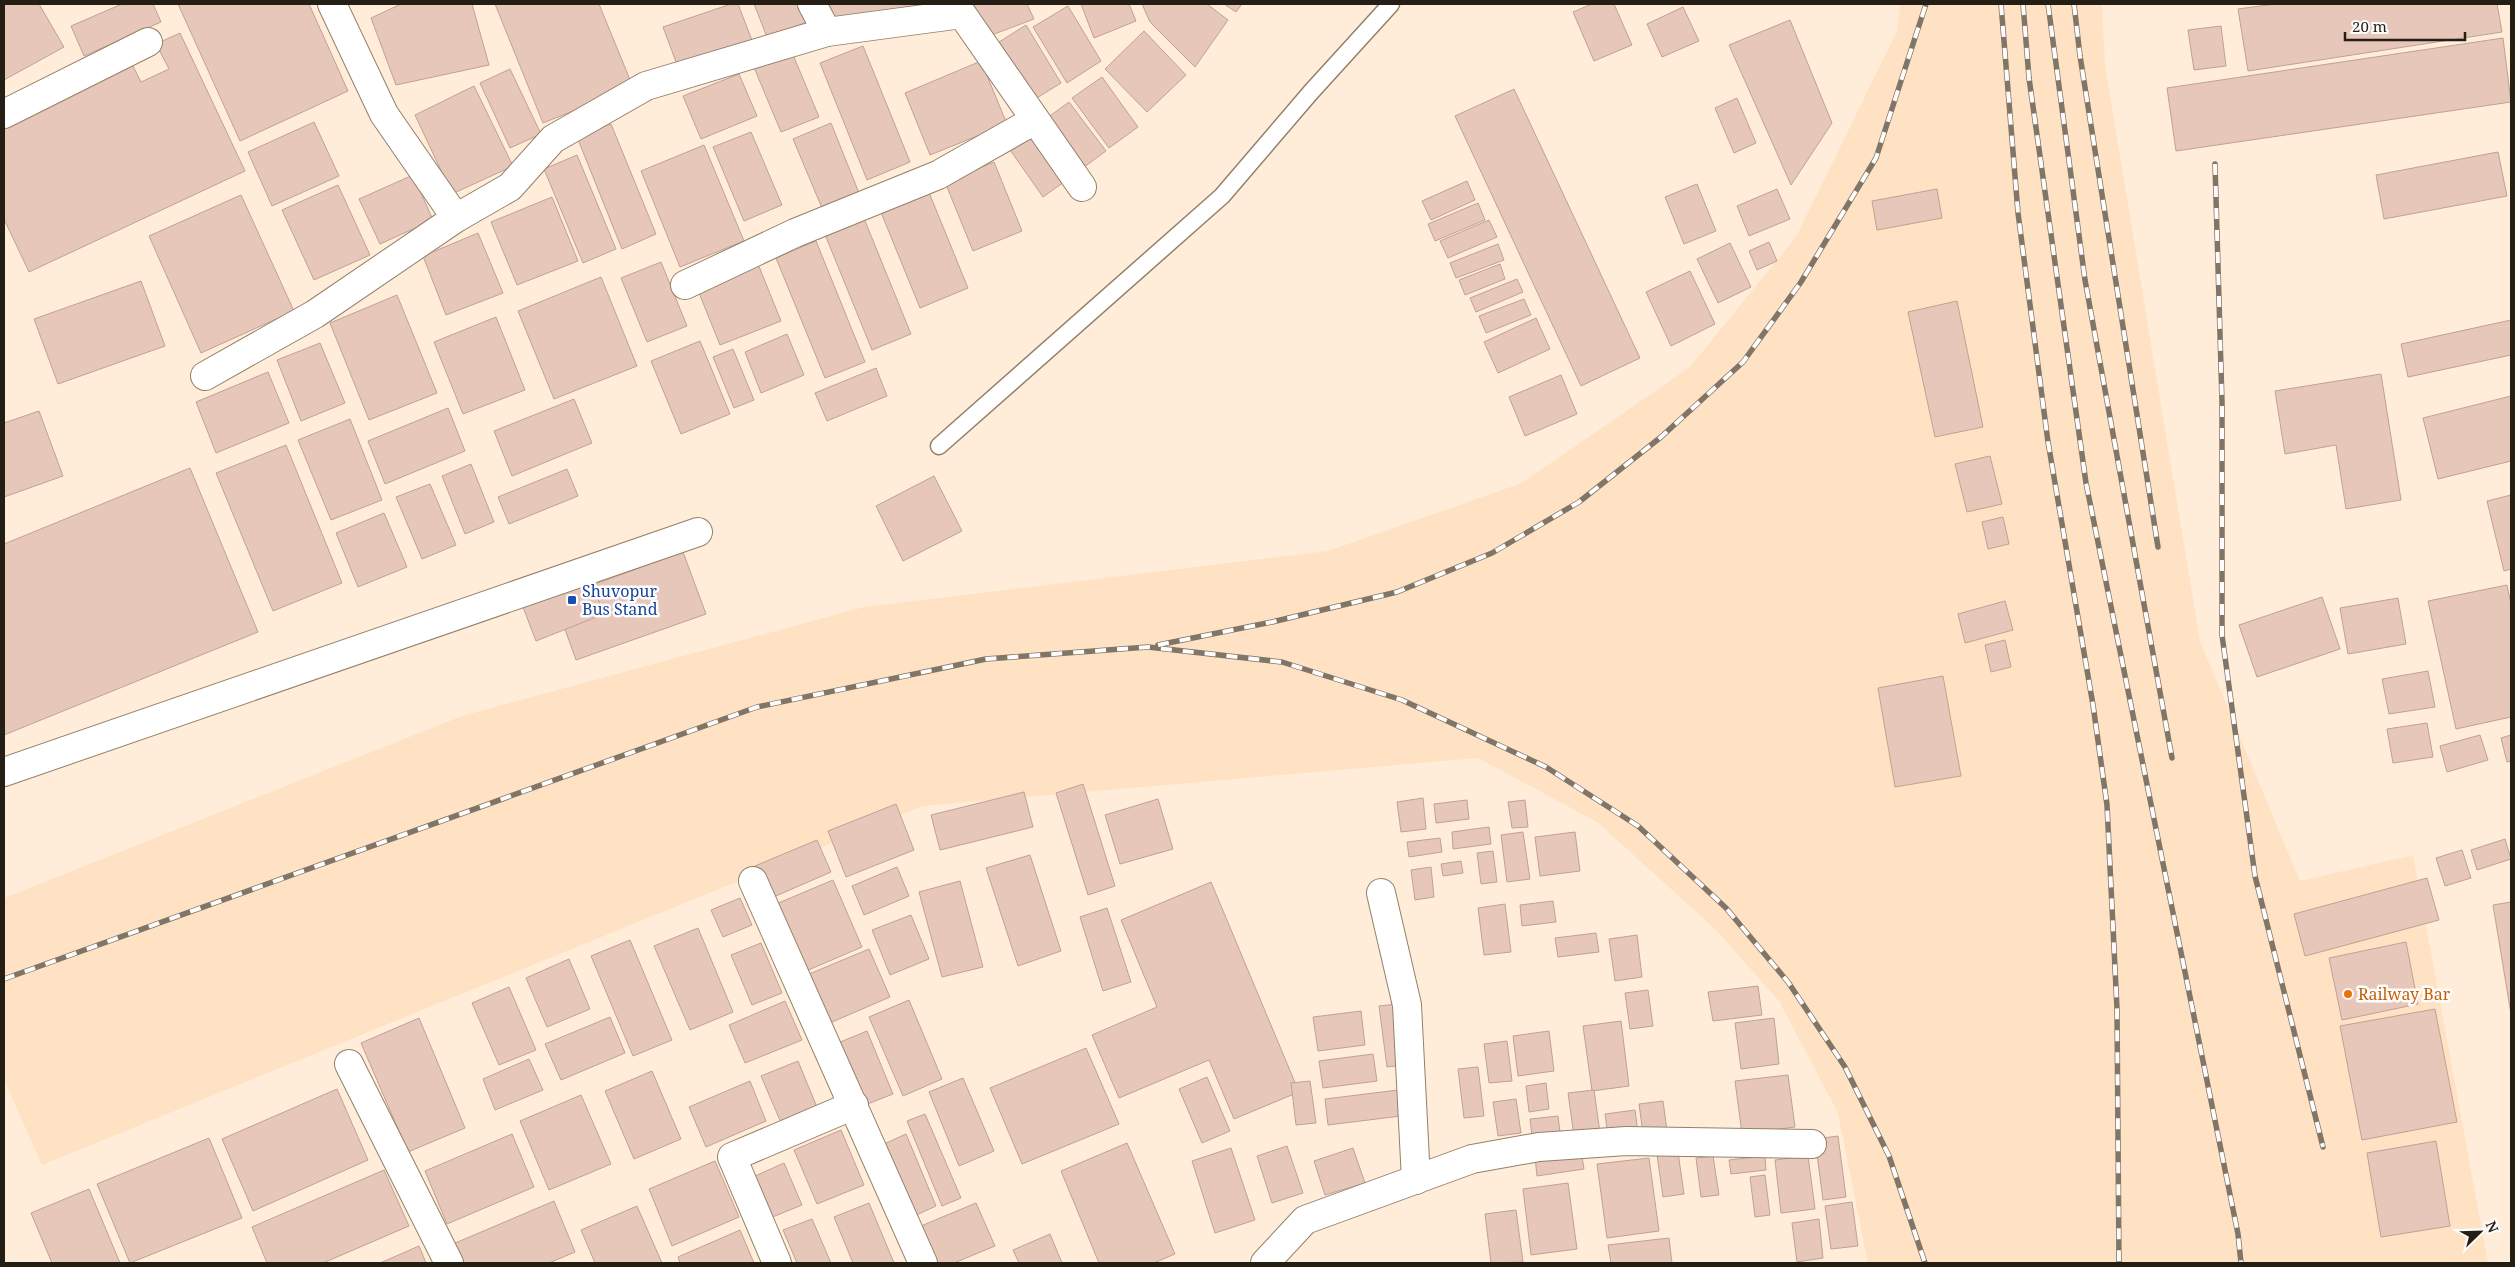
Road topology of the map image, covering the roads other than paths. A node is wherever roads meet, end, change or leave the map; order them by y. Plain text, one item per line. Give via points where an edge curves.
1 (332, 4) edge
2 (812, 4) edge
3 (1391, 4) edge
4 (828, 32) junction
5 (148, 42) dead end
6 (4, 114) edge
7 (1035, 120) junction
8 (1082, 188) dead end
9 (456, 218) junction
10 (685, 285) dead end
11 (205, 376) dead end
12 (940, 446) dead end
13 (698, 532) dead end
14 (4, 772) edge
15 (753, 882) dead end
16 (1381, 893) dead end
17 (349, 1064) dead end
18 (854, 1105) junction
19 (1812, 1144) dead end
20 (1416, 1180) junction
21 (449, 1263) edge
22 (777, 1263) edge
23 (923, 1263) edge
24 (1265, 1263) edge

1 - 9 street via 384,114
2 - 4 street
3 - 12 lane via 1222,196
4 - 7 street via 962,14
4 - 9 street via 646,86 553,139 510,186
5 - 6 street
7 - 8 street
7 - 10 street via 938,175 795,233
9 - 11 street via 315,314
13 - 14 street
15 - 18 street
16 - 20 street via 1407,1005
17 - 21 street
18 - 22 street via 732,1157
18 - 23 street
19 - 20 street via 1626,1142 1539,1147 1472,1159
20 - 24 street via 1306,1220

